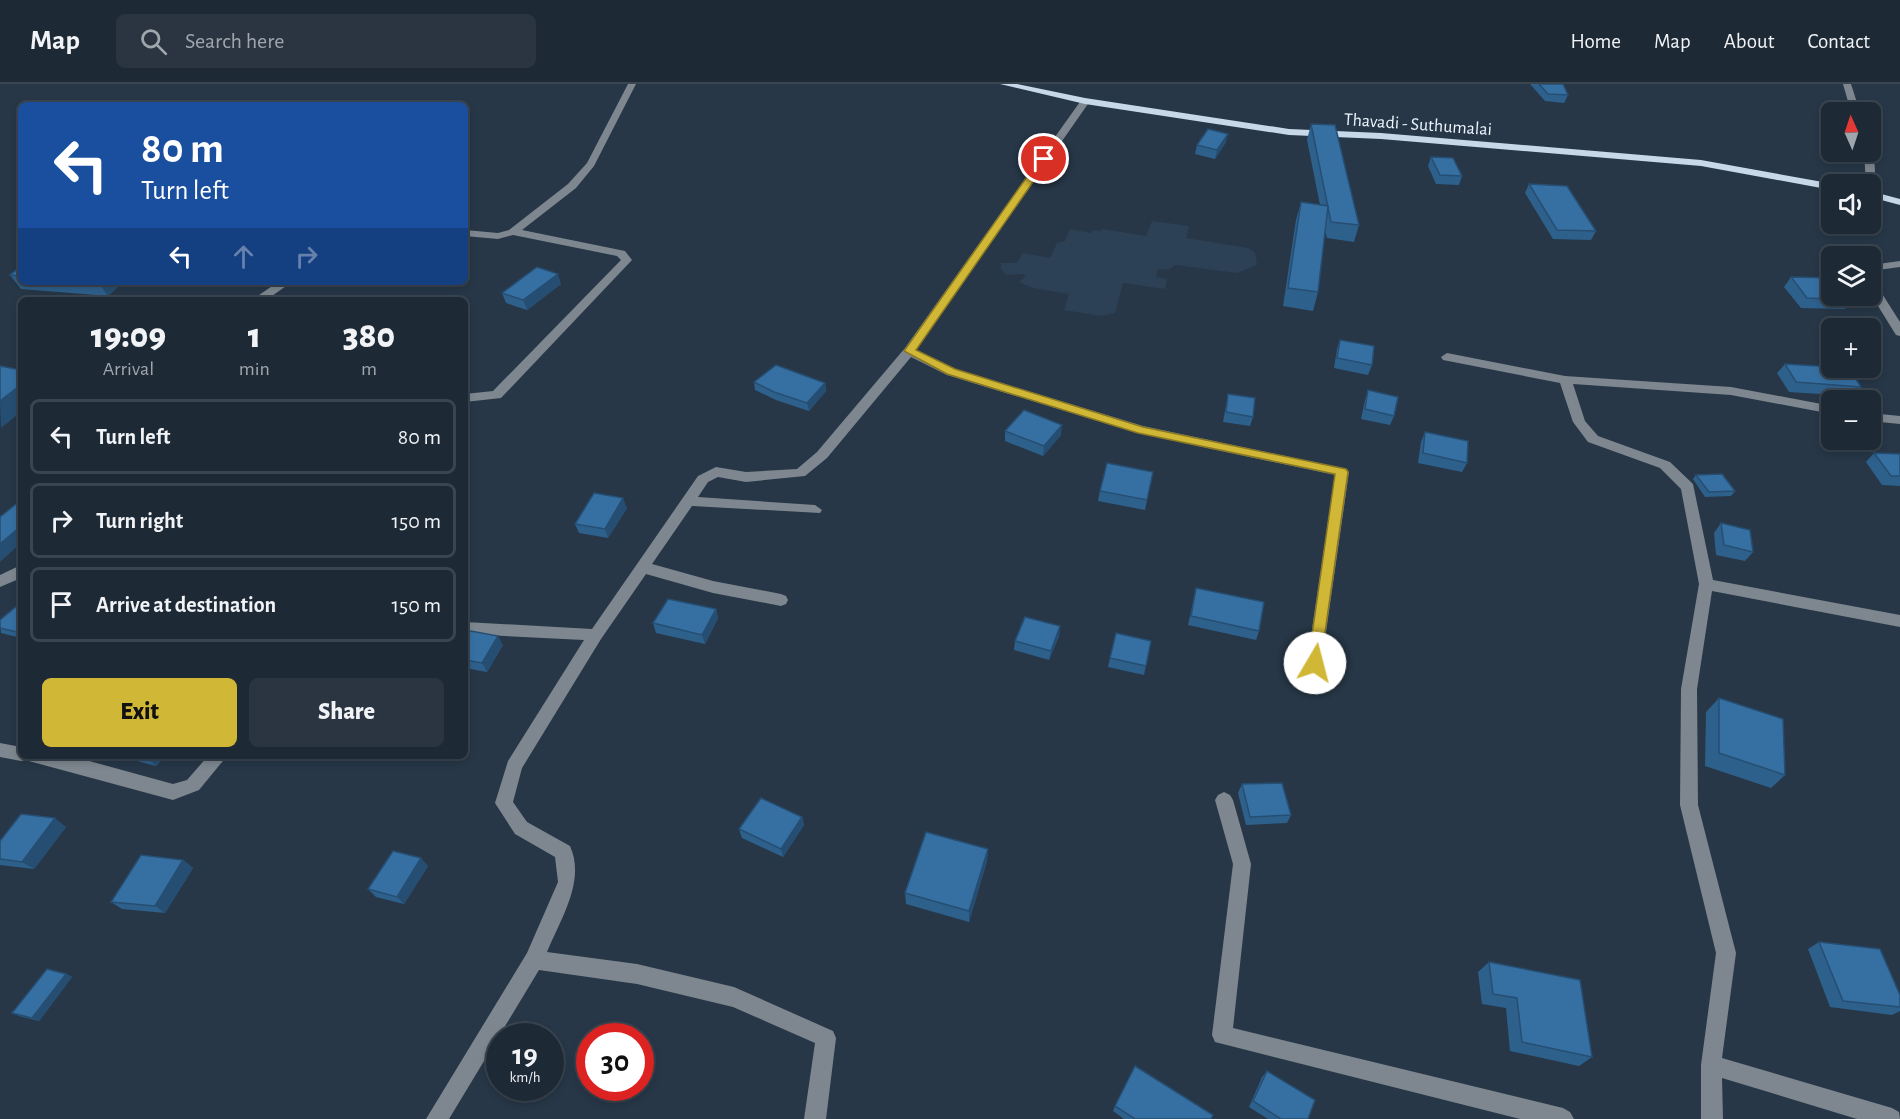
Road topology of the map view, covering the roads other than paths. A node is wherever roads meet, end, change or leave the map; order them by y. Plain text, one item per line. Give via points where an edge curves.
1 (632, 84) edge
2 (1004, 84) edge
3 (1847, 84) edge
4 (1085, 102) junction
5 (1853, 102) edge
6 (1821, 185) edge
7 (1881, 197) edge
8 (1900, 202) edge
9 (513, 232) junction
10 (468, 233) edge
11 (1900, 264) edge
12 (1881, 266) edge
13 (281, 285) edge
14 (263, 297) edge
15 (1881, 301) edge
16 (1900, 332) edge
17 (909, 351) junction
18 (1447, 357) dead end
19 (1565, 380) junction
20 (468, 398) edge
21 (1821, 408) edge
22 (1881, 418) edge
23 (1900, 420) edge
24 (688, 501) junction
25 (815, 510) dead end
26 (642, 567) junction
27 (18, 573) edge
28 (0, 581) edge
29 (1707, 584) junction
30 (781, 600) dead end
31 (1900, 621) edge
32 (468, 628) edge
33 (596, 635) junction
34 (1315, 663) dead end
35 (0, 750) edge
36 (18, 753) edge
37 (48, 759) edge
38 (216, 759) edge
39 (1224, 800) dead end
40 (534, 960) junction
41 (1711, 1065) junction
42 (437, 1119) edge
43 (815, 1119) edge
44 (1563, 1119) edge
45 (1712, 1119) edge
46 (1892, 1119) edge

1 - 9 street via 591,164 572,186
2 - 4 main road, Thavadi - Suthumalai
3 - 5 street
4 - 6 main road, Thavadi - Suthumalai via 1289,132 1701,163
4 - 17 street
7 - 8 main road
9 - 10 street via 498,236
9 - 20 street via 621,253 627,260 497,394
11 - 12 street
13 - 14 street
15 - 16 street
17 - 24 street via 822,454 800,472 746,477 716,472 703,479
17 - 34 street via 951,372 1142,430 1342,472
18 - 19 street
19 - 21 street via 1731,391
19 - 29 street via 1579,422 1593,439 1665,465 1688,487
22 - 23 street
24 - 25 street
24 - 26 street
26 - 30 street via 713,587
26 - 33 street
27 - 28 street
29 - 31 street
29 - 41 street via 1689,689 1689,805 1726,953
32 - 33 street
33 - 40 street via 514,766 504,803 521,828 564,852 567,882
35 - 36 street
37 - 38 street via 173,792 193,785
39 - 44 street via 1242,864 1222,1035
40 - 42 street
40 - 43 street via 637,974 734,997 826,1038
41 - 45 street
41 - 46 street

